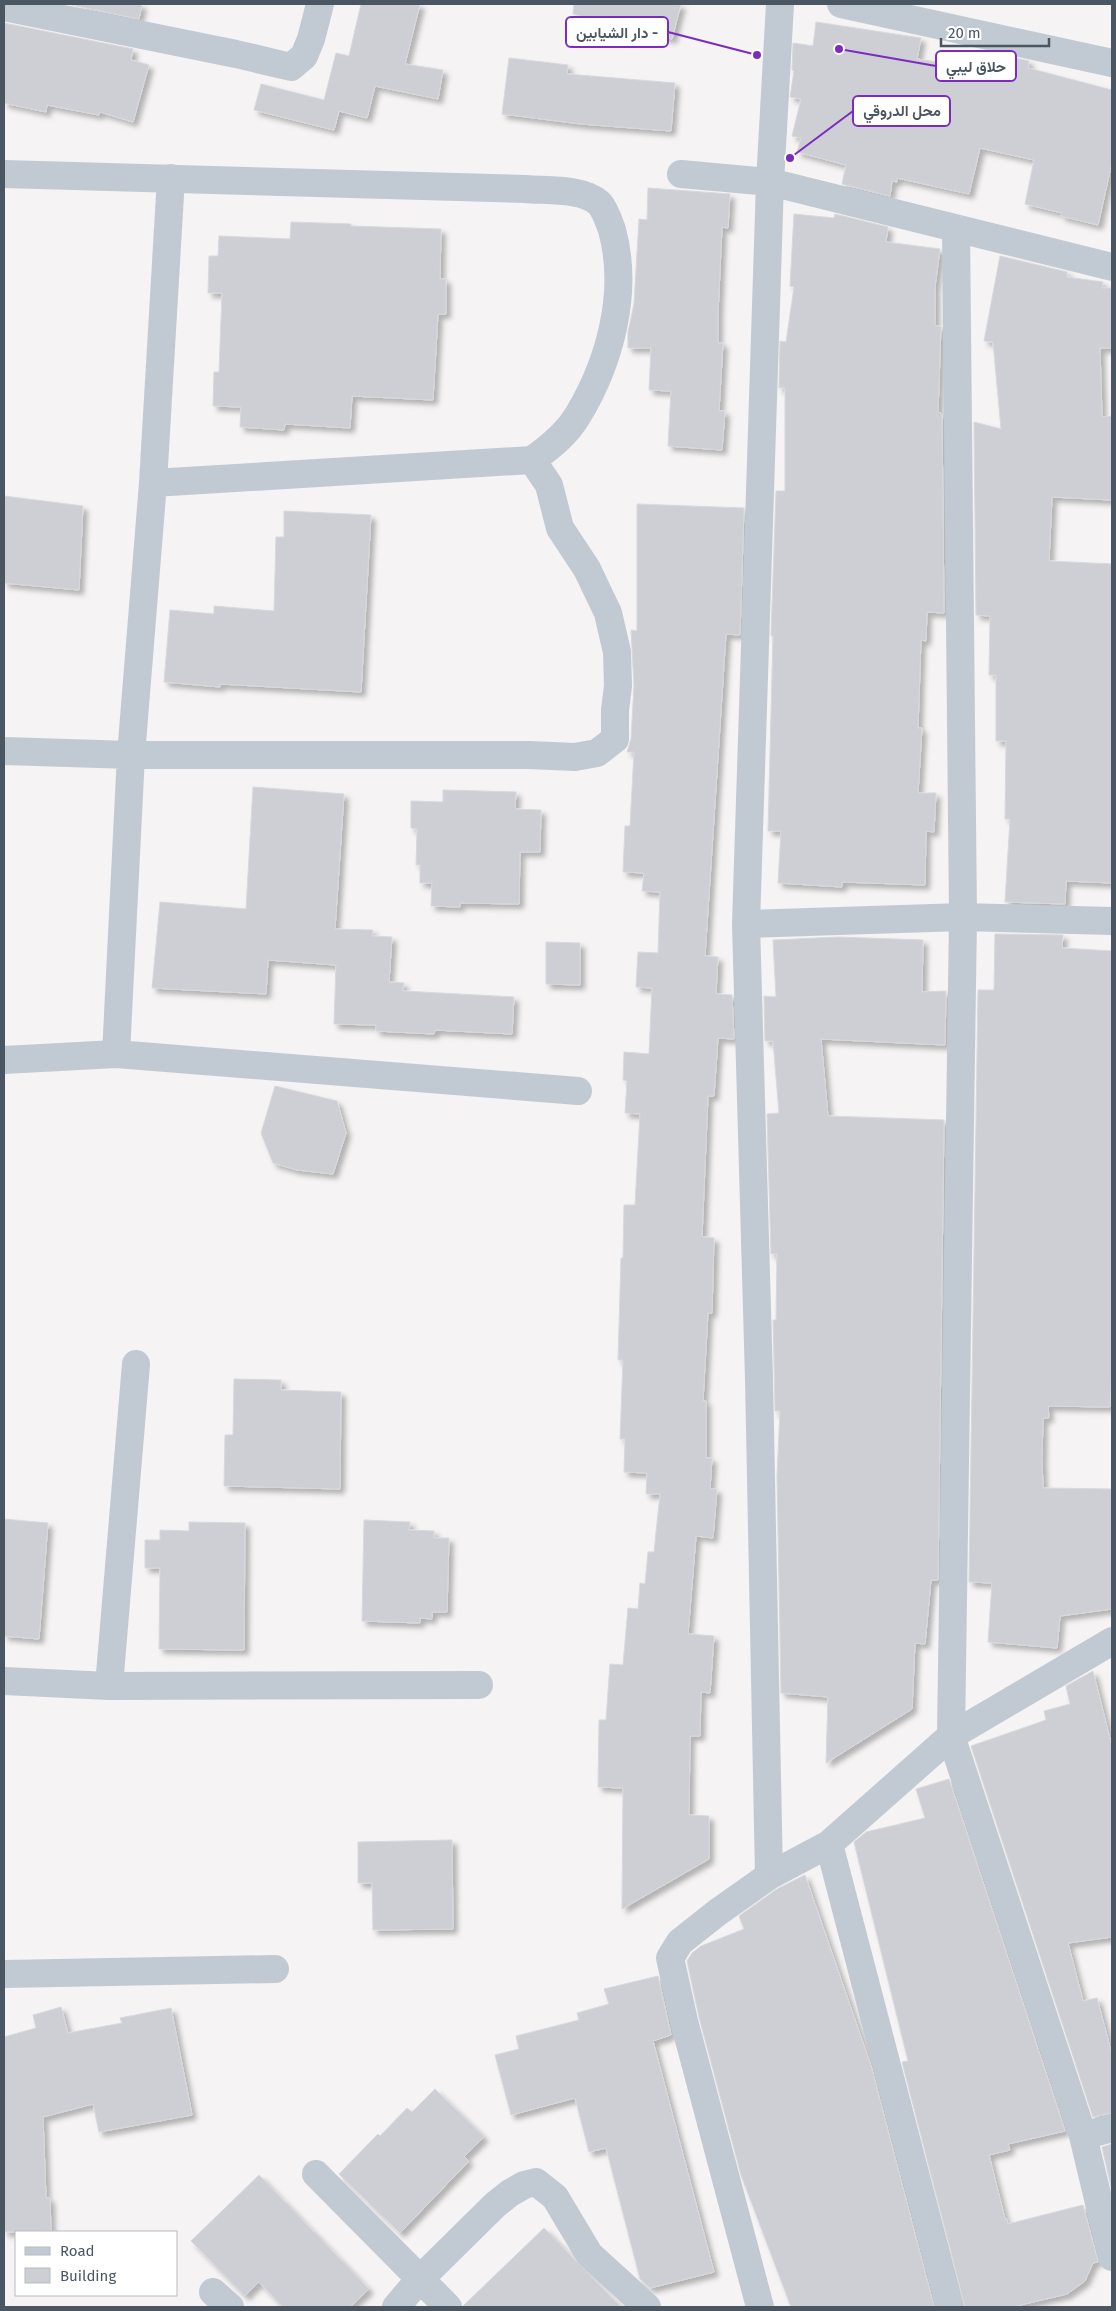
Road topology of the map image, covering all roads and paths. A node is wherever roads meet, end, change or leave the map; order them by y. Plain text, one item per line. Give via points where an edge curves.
1 (320, 4) edge
2 (780, 4) edge
3 (841, 4) edge
4 (4, 7) edge
5 (1112, 63) edge
6 (4, 174) edge
7 (681, 174) dead end
8 (171, 178) junction
9 (770, 182) junction
10 (956, 229) junction
11 (1112, 267) edge
12 (532, 460) junction
13 (153, 483) junction
14 (4, 751) edge
15 (131, 755) junction
16 (963, 917) junction
17 (1112, 920) edge
18 (746, 924) junction
19 (116, 1054) junction
20 (4, 1060) edge
21 (578, 1091) dead end
22 (136, 1364) dead end
23 (1112, 1640) edge
24 (4, 1681) edge
25 (479, 1685) dead end
26 (109, 1686) junction
27 (951, 1736) junction
28 (828, 1844) junction
29 (770, 1876) junction
30 (275, 1969) dead end
31 (4, 1974) edge
32 (1112, 2128) edge
33 (1083, 2136) junction
34 (316, 2174) dead end
35 (1112, 2257) edge
36 (419, 2280) junction
37 (396, 2307) edge
38 (448, 2307) edge
39 (647, 2307) edge
40 (760, 2307) edge
41 (950, 2307) edge

1 - 4 street via 304,56 291,67
2 - 9 street
3 - 5 street
6 - 8 street
7 - 9 street
8 - 12 street via 526,189 579,194 601,204 618,252 618,295 609,343 593,387 576,417 552,445
8 - 13 street
9 - 10 street
9 - 18 street
10 - 11 street
10 - 16 street
12 - 13 street
12 - 15 street via 549,485 560,528 587,569 608,613 617,652 616,739 597,753 574,757
13 - 15 street
14 - 15 street
15 - 19 street
16 - 17 street
16 - 18 street
16 - 27 street
18 - 29 street
19 - 20 street
19 - 21 street
22 - 26 street
23 - 27 street
24 - 26 street
25 - 26 street
27 - 28 street
27 - 33 street
28 - 29 street
28 - 41 street
29 - 40 street via 680,1942 670,1958
30 - 31 street
32 - 33 street
33 - 35 street
34 - 36 street
36 - 37 street
36 - 38 street
36 - 39 street via 503,2199 524,2185 536,2182 555,2197 589,2254

